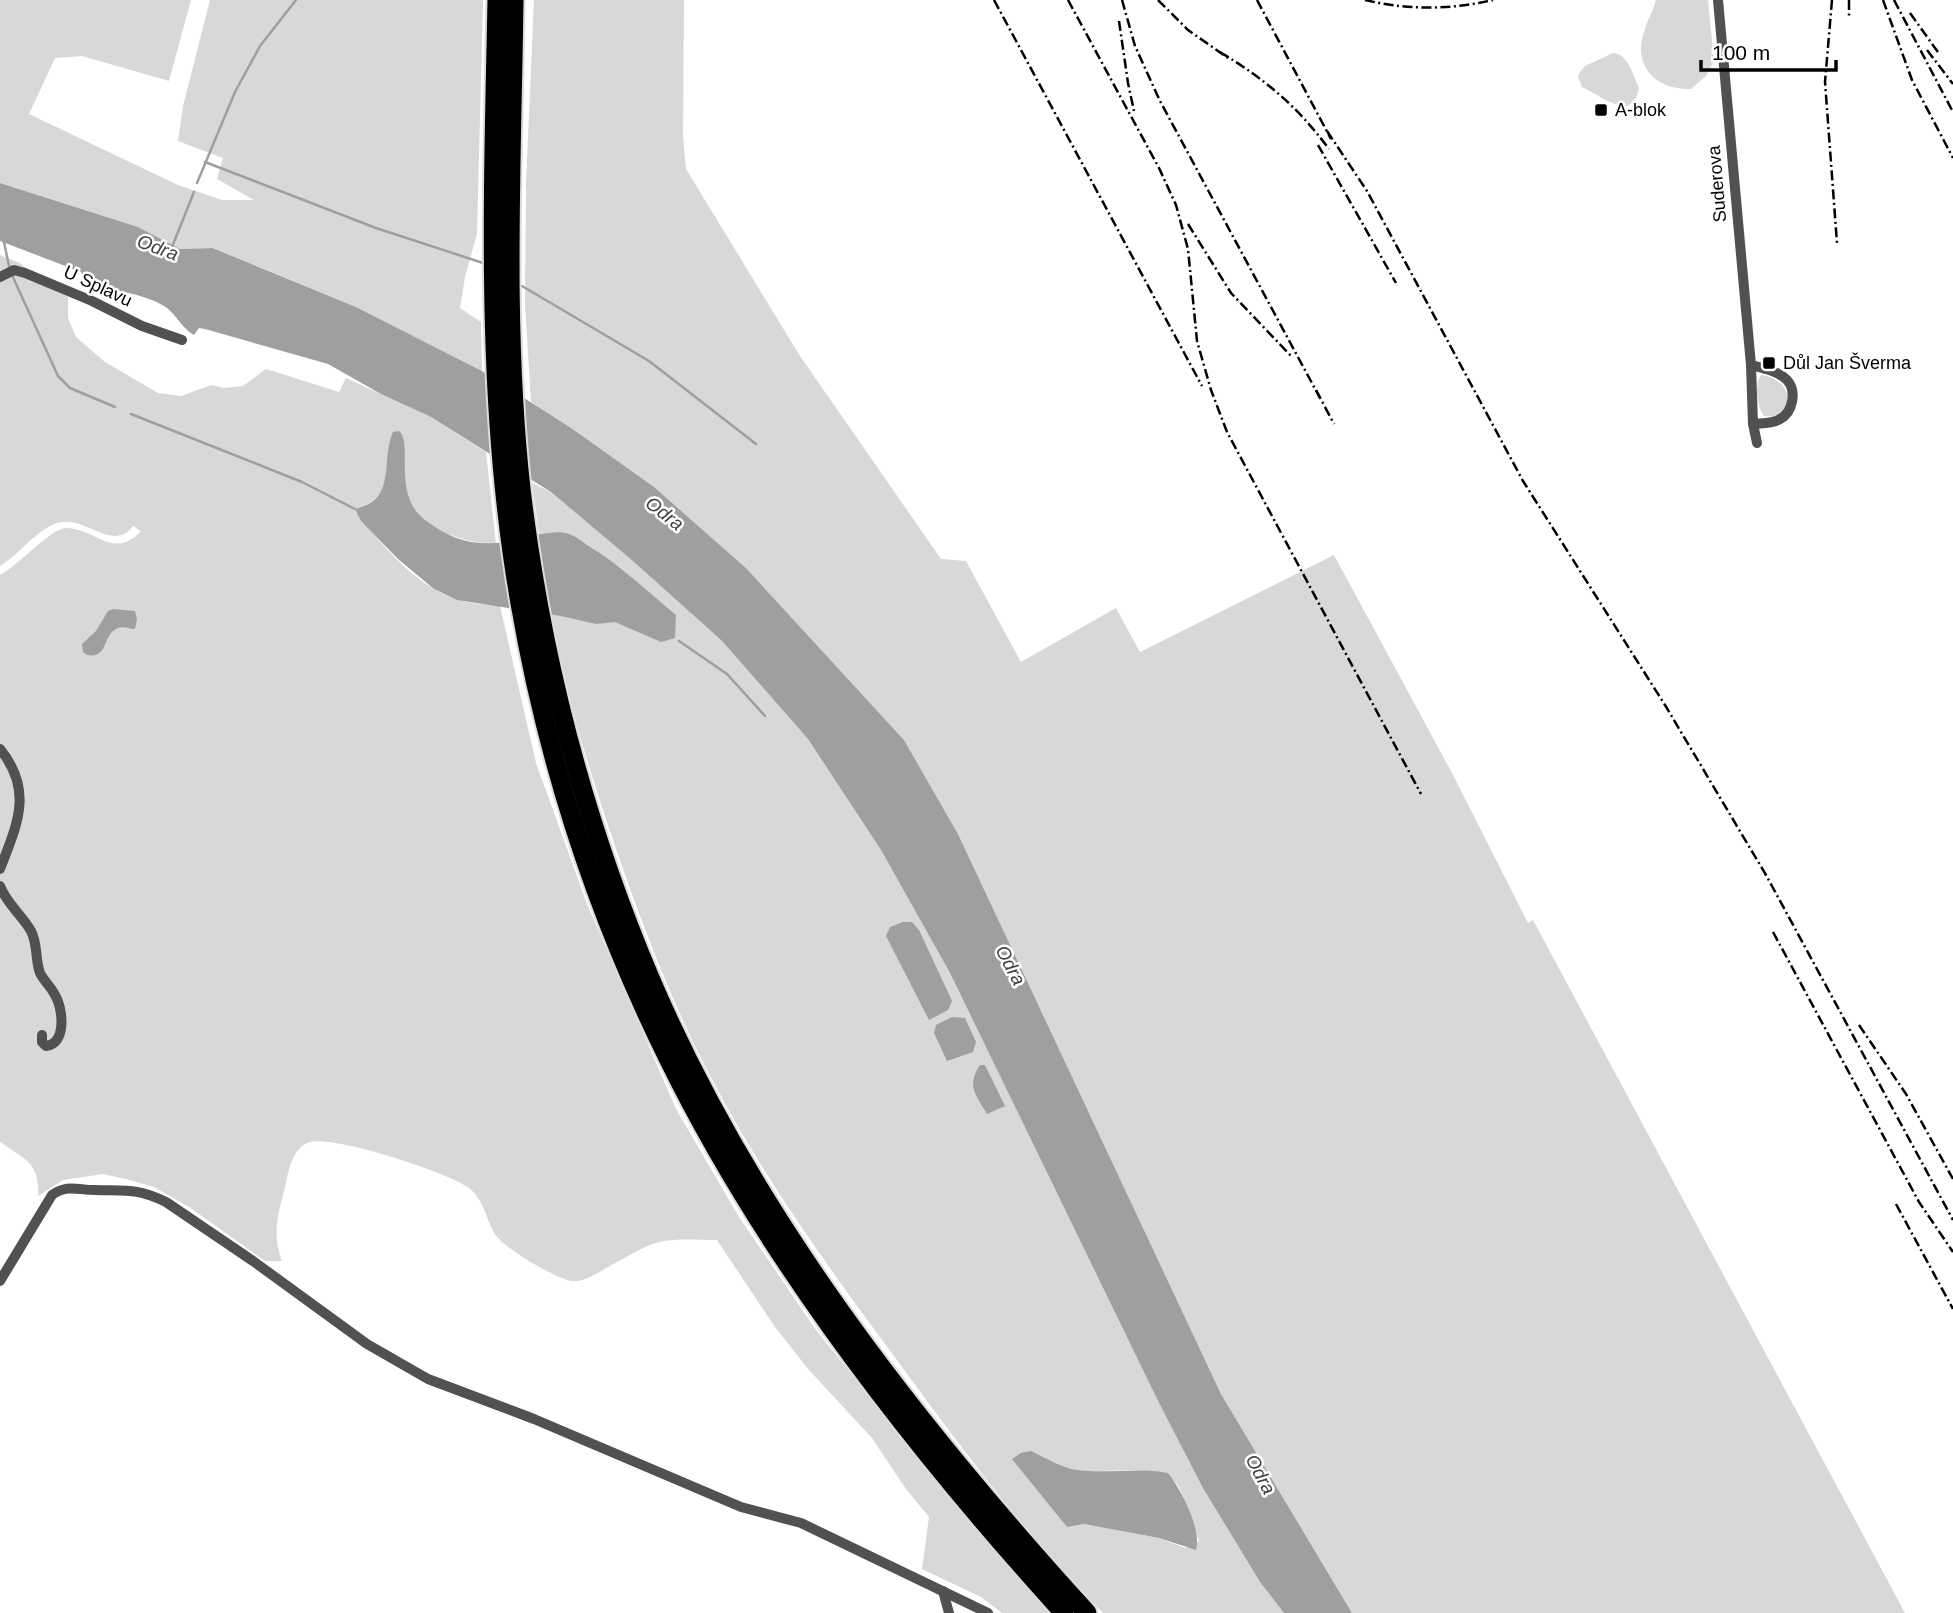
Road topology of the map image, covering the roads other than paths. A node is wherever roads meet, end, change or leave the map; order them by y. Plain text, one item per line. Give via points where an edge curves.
1 (498, 0) edge
2 (514, 0) edge
3 (1718, 0) edge
4 (504, 117) junction
5 (0, 276) edge
6 (182, 340) dead end
7 (1751, 365) junction
8 (1753, 424) junction
9 (1756, 443) dead end
10 (540, 661) junction
11 (0, 749) edge
12 (0, 869) edge
13 (0, 886) edge
14 (41, 1035) dead end
15 (0, 1281) edge
16 (943, 1591) junction
17 (949, 1613) edge
18 (988, 1613) edge
19 (1064, 1613) edge
20 (1087, 1613) edge

1 - 4 highway
2 - 4 highway
3 - 7 street, Suderova
4 - 10 highway via 494,307 499,415 513,556
5 - 6 street, U Splavu via 14,270 25,273
7 - 8 street, Suderova
7 - 8 street via 1784,378 1792,396 1782,418
8 - 9 street, Suderova
10 - 19 highway via 555,759 583,851 635,988 708,1133 804,1287 872,1380
10 - 20 highway via 600,846 650,980 723,1124 769,1204 885,1371
11 - 12 street via 18,782 20,816
13 - 14 street via 32,933 39,971 57,998 60,1033 46,1046
15 - 16 street via 60,1189 132,1189 151,1194 367,1344 428,1379 741,1507 801,1523
16 - 17 street
16 - 18 street

